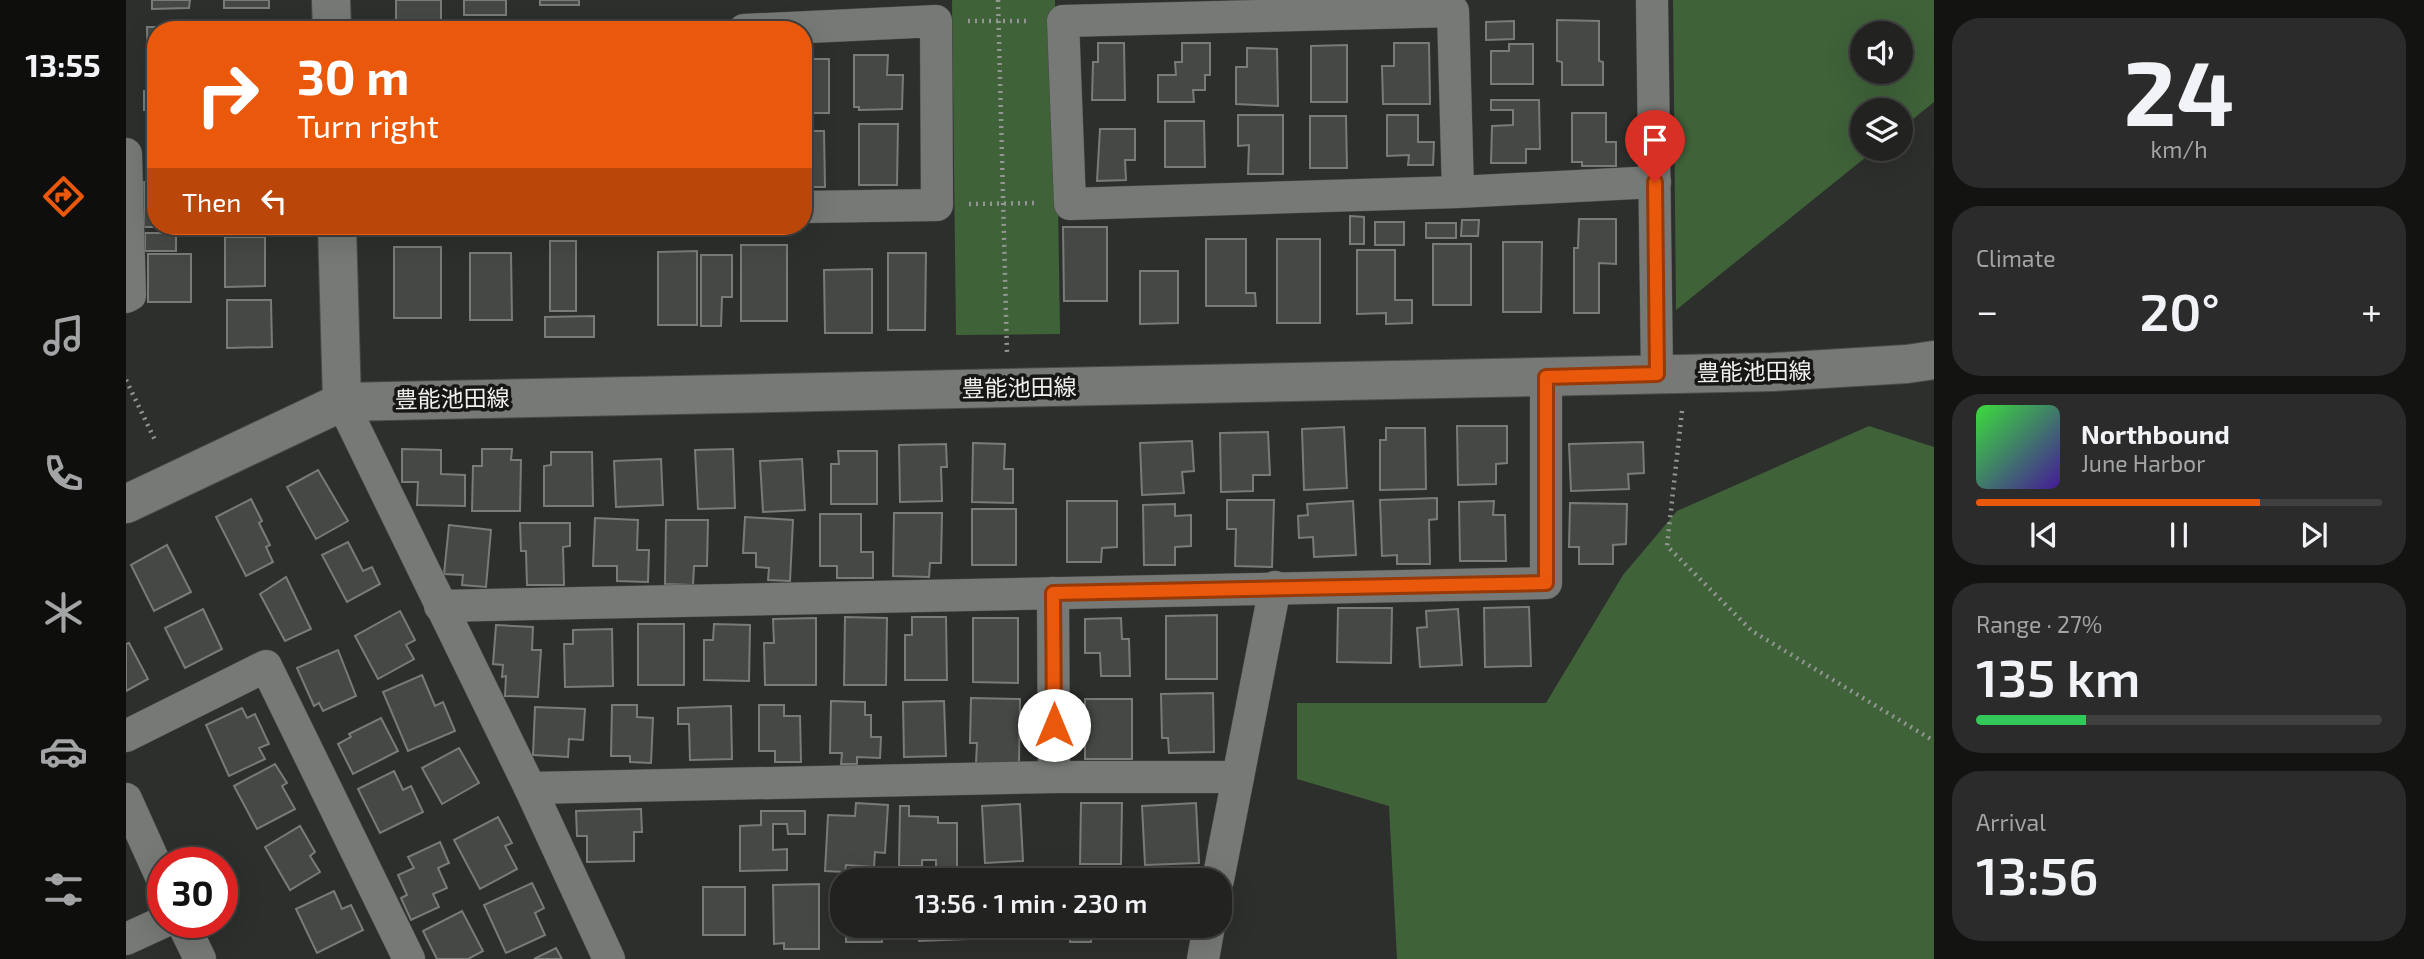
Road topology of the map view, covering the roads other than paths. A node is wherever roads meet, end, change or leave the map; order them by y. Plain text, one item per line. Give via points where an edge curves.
1 (331, 0) edge
2 (1652, 0) edge
3 (332, 21) edge
4 (812, 27) edge
5 (126, 154) edge
6 (1655, 182) junction
7 (1458, 192) junction
8 (812, 207) edge
9 (337, 235) edge
10 (126, 297) edge
11 (1934, 360) edge
12 (1657, 374) junction
13 (1546, 377) junction
14 (342, 402) junction
15 (126, 504) edge
16 (1275, 587) junction
17 (1053, 593) junction
18 (440, 606) junction
19 (126, 736) edge
20 (1054, 777) junction
21 (1238, 777) junction
22 (530, 788) junction
23 (126, 799) edge
24 (148, 847) edge
25 (1220, 868) edge
26 (147, 929) edge
27 (190, 938) edge
28 (1207, 938) edge
29 (126, 939) edge
30 (200, 959) edge
31 (409, 959) edge
32 (609, 959) edge
33 (1203, 959) edge

1 - 3 main road
2 - 6 street
4 - 8 street via 936,21 937,205
5 - 10 street via 130,295
6 - 7 street
6 - 12 street
7 - 7 street via 1453,11 1063,21 1070,204
9 - 14 main road
11 - 12 main road, 豊能池田線 via 1834,370
12 - 13 main road, 豊能池田線
13 - 14 main road, 豊能池田線
13 - 16 street via 1546,583
14 - 15 main road, 豊能池田線
14 - 18 street
16 - 17 street
16 - 21 street
17 - 18 street
17 - 20 street
18 - 22 street
19 - 31 street via 266,666
20 - 21 street
20 - 22 street
21 - 25 street
22 - 32 street
23 - 24 street
26 - 29 street
27 - 30 street
28 - 33 street

